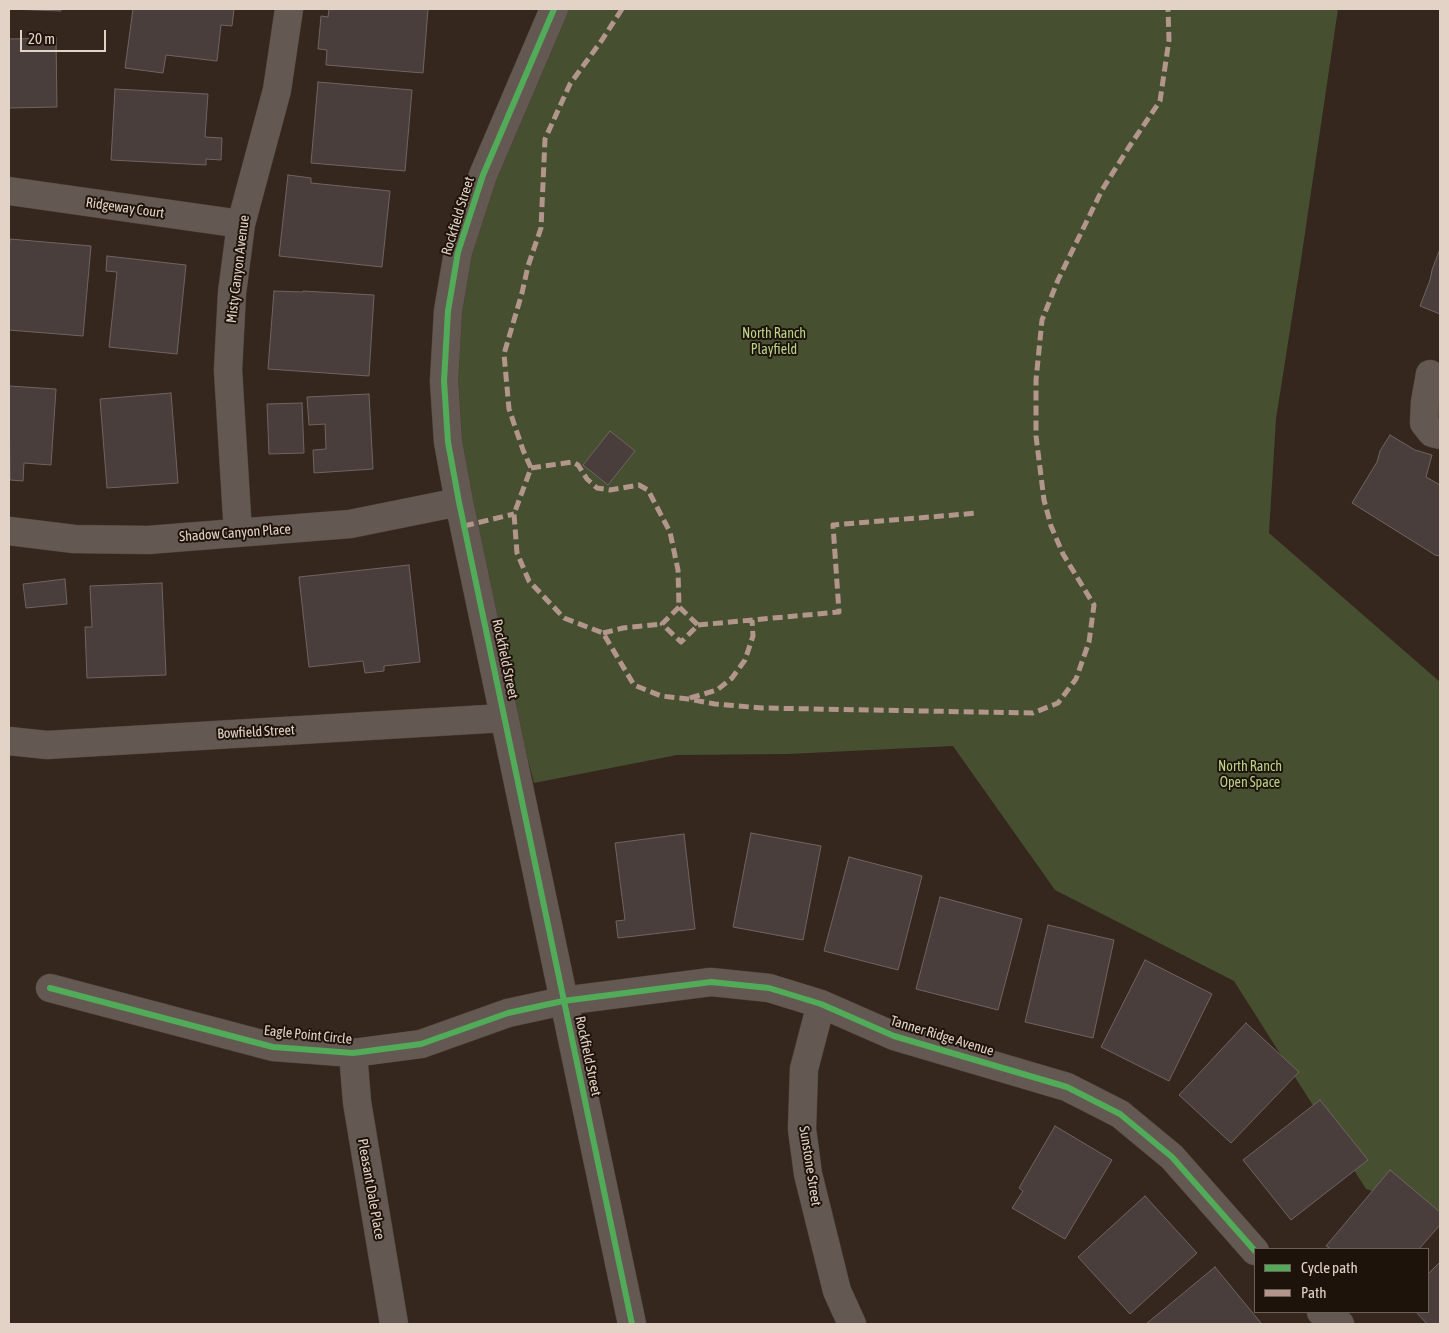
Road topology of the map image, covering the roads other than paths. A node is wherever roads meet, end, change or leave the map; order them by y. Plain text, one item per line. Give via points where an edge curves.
1 (289, 9) edge
2 (554, 9) edge
3 (9, 191) edge
4 (241, 224) junction
5 (1430, 374) dead end
6 (1440, 435) edge
7 (459, 502) junction
8 (9, 531) edge
9 (238, 533) junction
10 (504, 718) junction
11 (9, 741) edge
12 (50, 988) dead end
13 (563, 1001) junction
14 (821, 1004) junction
15 (353, 1053) junction
16 (1254, 1250) edge
17 (1322, 1313) edge
18 (394, 1324) edge
19 (632, 1324) edge
20 (852, 1324) edge
21 (1340, 1324) edge

1 - 4 street, Misty Canyon Avenue via 277,90
2 - 7 street, Rockfield Street via 483,175 458,252 448,311 444,381 448,442
3 - 4 street, Ridgeway Court
4 - 9 street, Misty Canyon Avenue via 232,293 228,370
5 - 6 street via 1424,423 1432,433
7 - 9 street, Shadow Canyon Place via 350,524
7 - 10 street, Rockfield Street
8 - 9 street, Shadow Canyon Place via 74,539 148,540
10 - 11 street, Bowfield Street via 47,745
10 - 13 street, Rockfield Street
12 - 15 street, Eagle Point Circle via 273,1047
13 - 14 street, Tanner Ridge Avenue via 711,982 770,988
13 - 15 street, Eagle Point Circle via 508,1013 421,1044
13 - 19 street, Rockfield Street
14 - 16 street, Tanner Ridge Avenue via 894,1036 1067,1087 1120,1114 1172,1157
14 - 20 street, Sunstone Street via 804,1069 802,1129 808,1174 837,1292
15 - 18 street, Pleasant Dale Place via 357,1102
17 - 21 street

